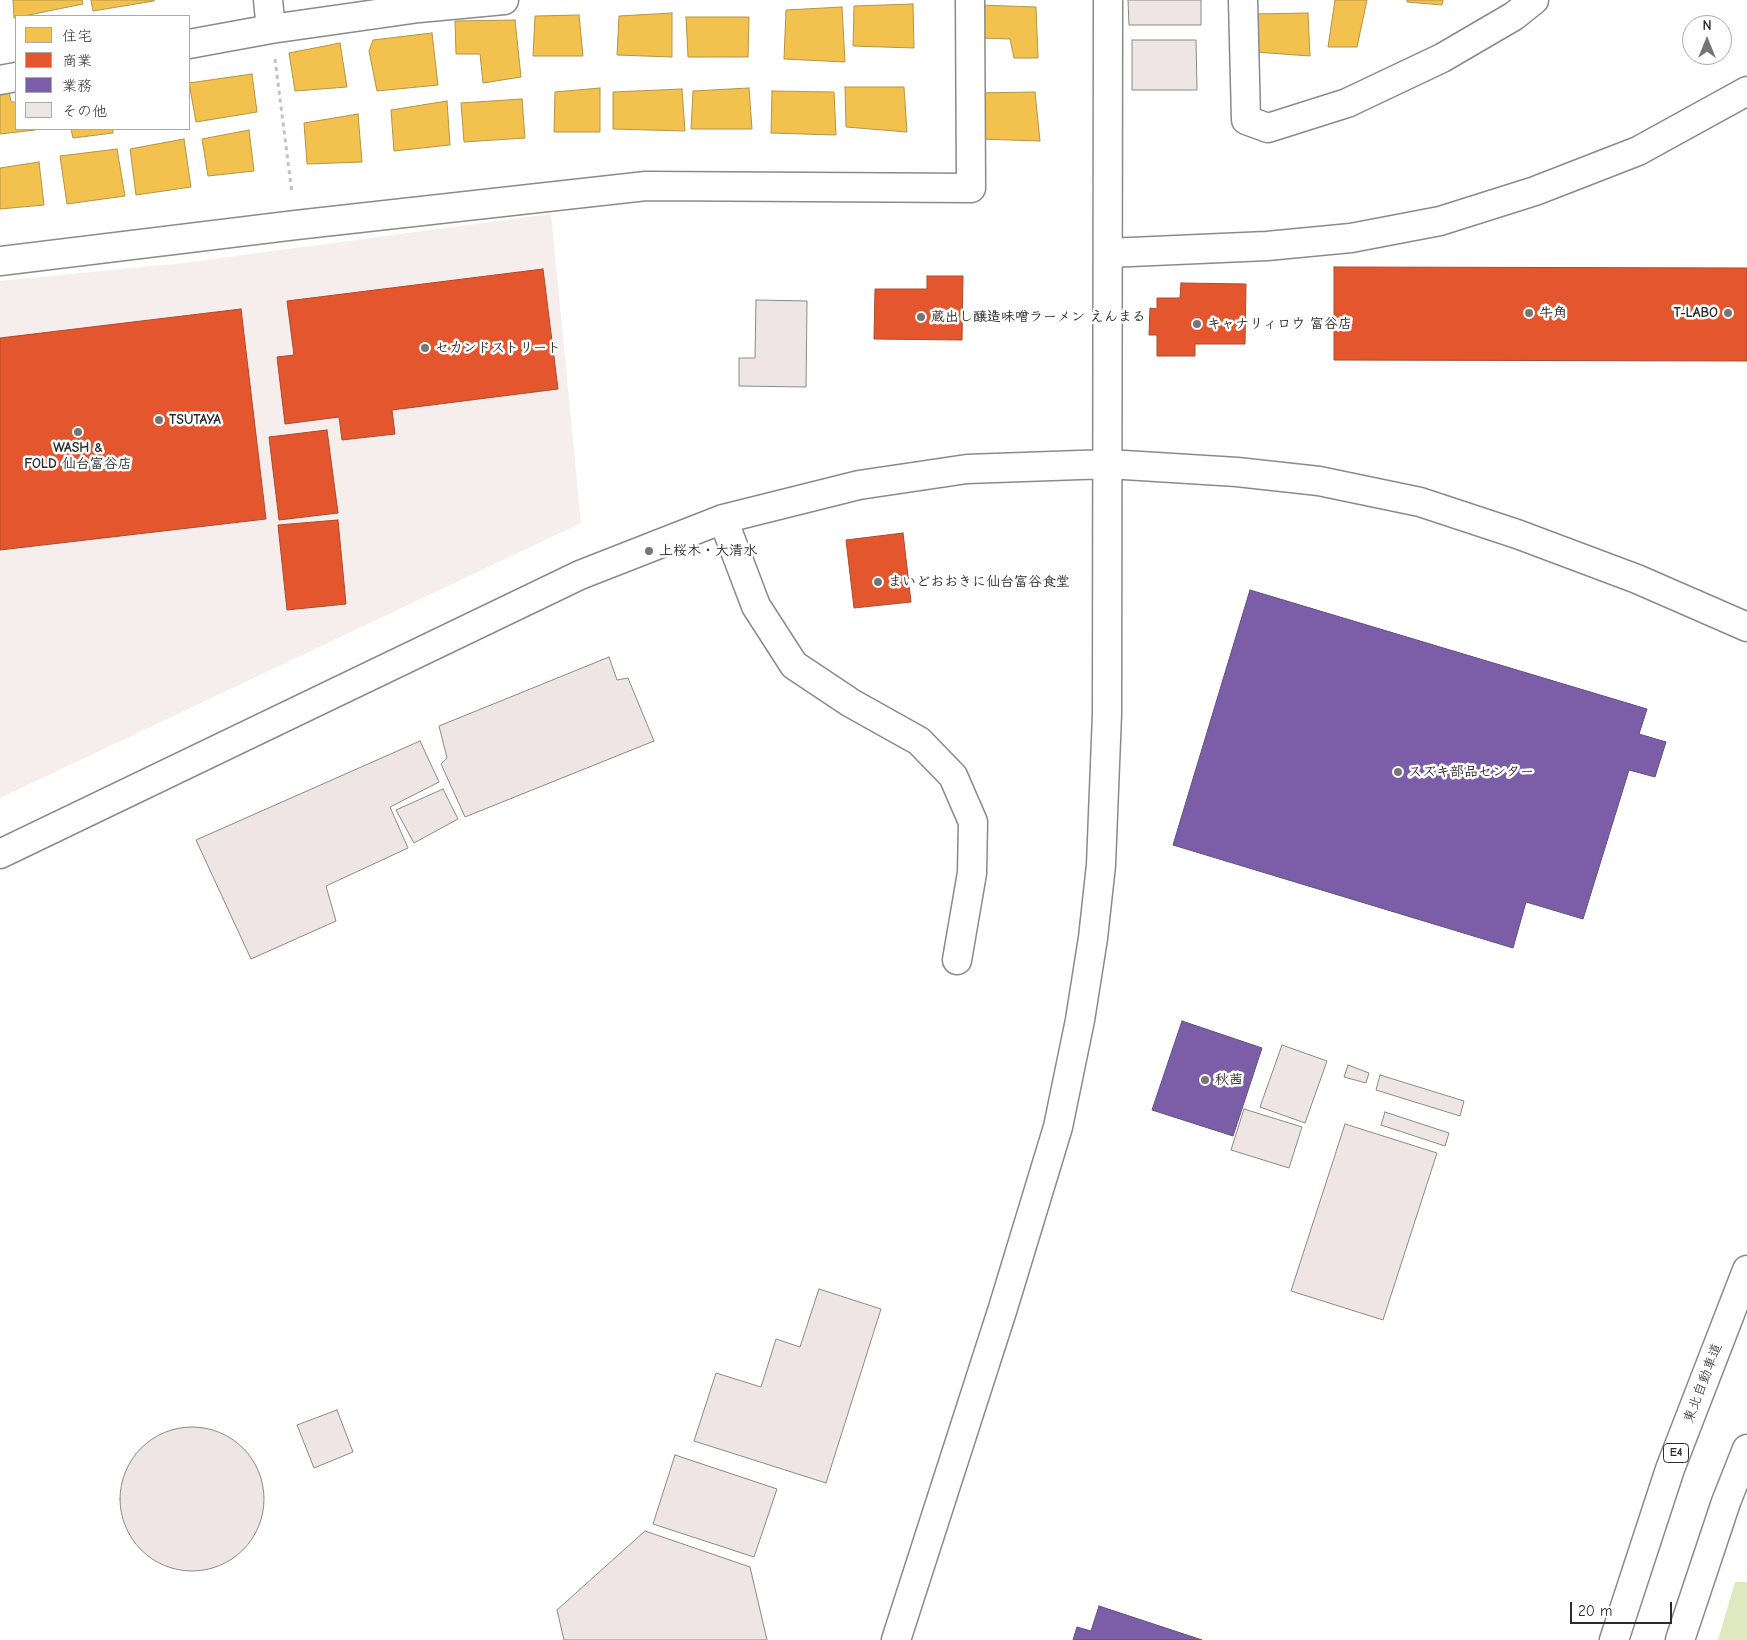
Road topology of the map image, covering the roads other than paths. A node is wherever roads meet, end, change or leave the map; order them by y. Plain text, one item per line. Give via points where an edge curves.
1 (268, 0) edge
2 (504, 0) edge
3 (970, 0) edge
4 (1108, 0) edge
5 (1243, 0) edge
6 (1534, 0) edge
7 (271, 29) junction
8 (190, 44) edge
9 (15, 76) edge
10 (0, 80) edge
11 (1747, 91) edge
12 (1108, 253) junction
13 (0, 261) edge
14 (1108, 464) junction
15 (723, 519) junction
16 (1747, 627) edge
17 (0, 854) edge
18 (957, 960) dead end
19 (1747, 1270) edge
20 (1747, 1449) edge
21 (896, 1640) edge
22 (1614, 1640) edge
23 (1680, 1640) edge

1 - 7 main road
2 - 7 main road via 419,8
3 - 13 main road via 971,188 646,186
4 - 12 main road
5 - 6 main road via 1246,120 1268,128 1347,103 1442,58 1514,16
7 - 8 main road
9 - 10 main road
11 - 12 main road via 1638,151 1535,191 1440,221 1351,238 1267,246
12 - 14 main road
14 - 15 main road via 967,469 859,485
14 - 16 main road via 1319,481 1420,502 1628,576
14 - 21 main road via 1107,714 1101,866 1080,1020 1058,1127
15 - 17 main road via 580,575
15 - 18 main road via 756,606 794,664 851,703 919,741 953,776 973,822 972,873
19 - 22 main road, 東北自動車道 / E4 via 1670,1470
20 - 23 main road

